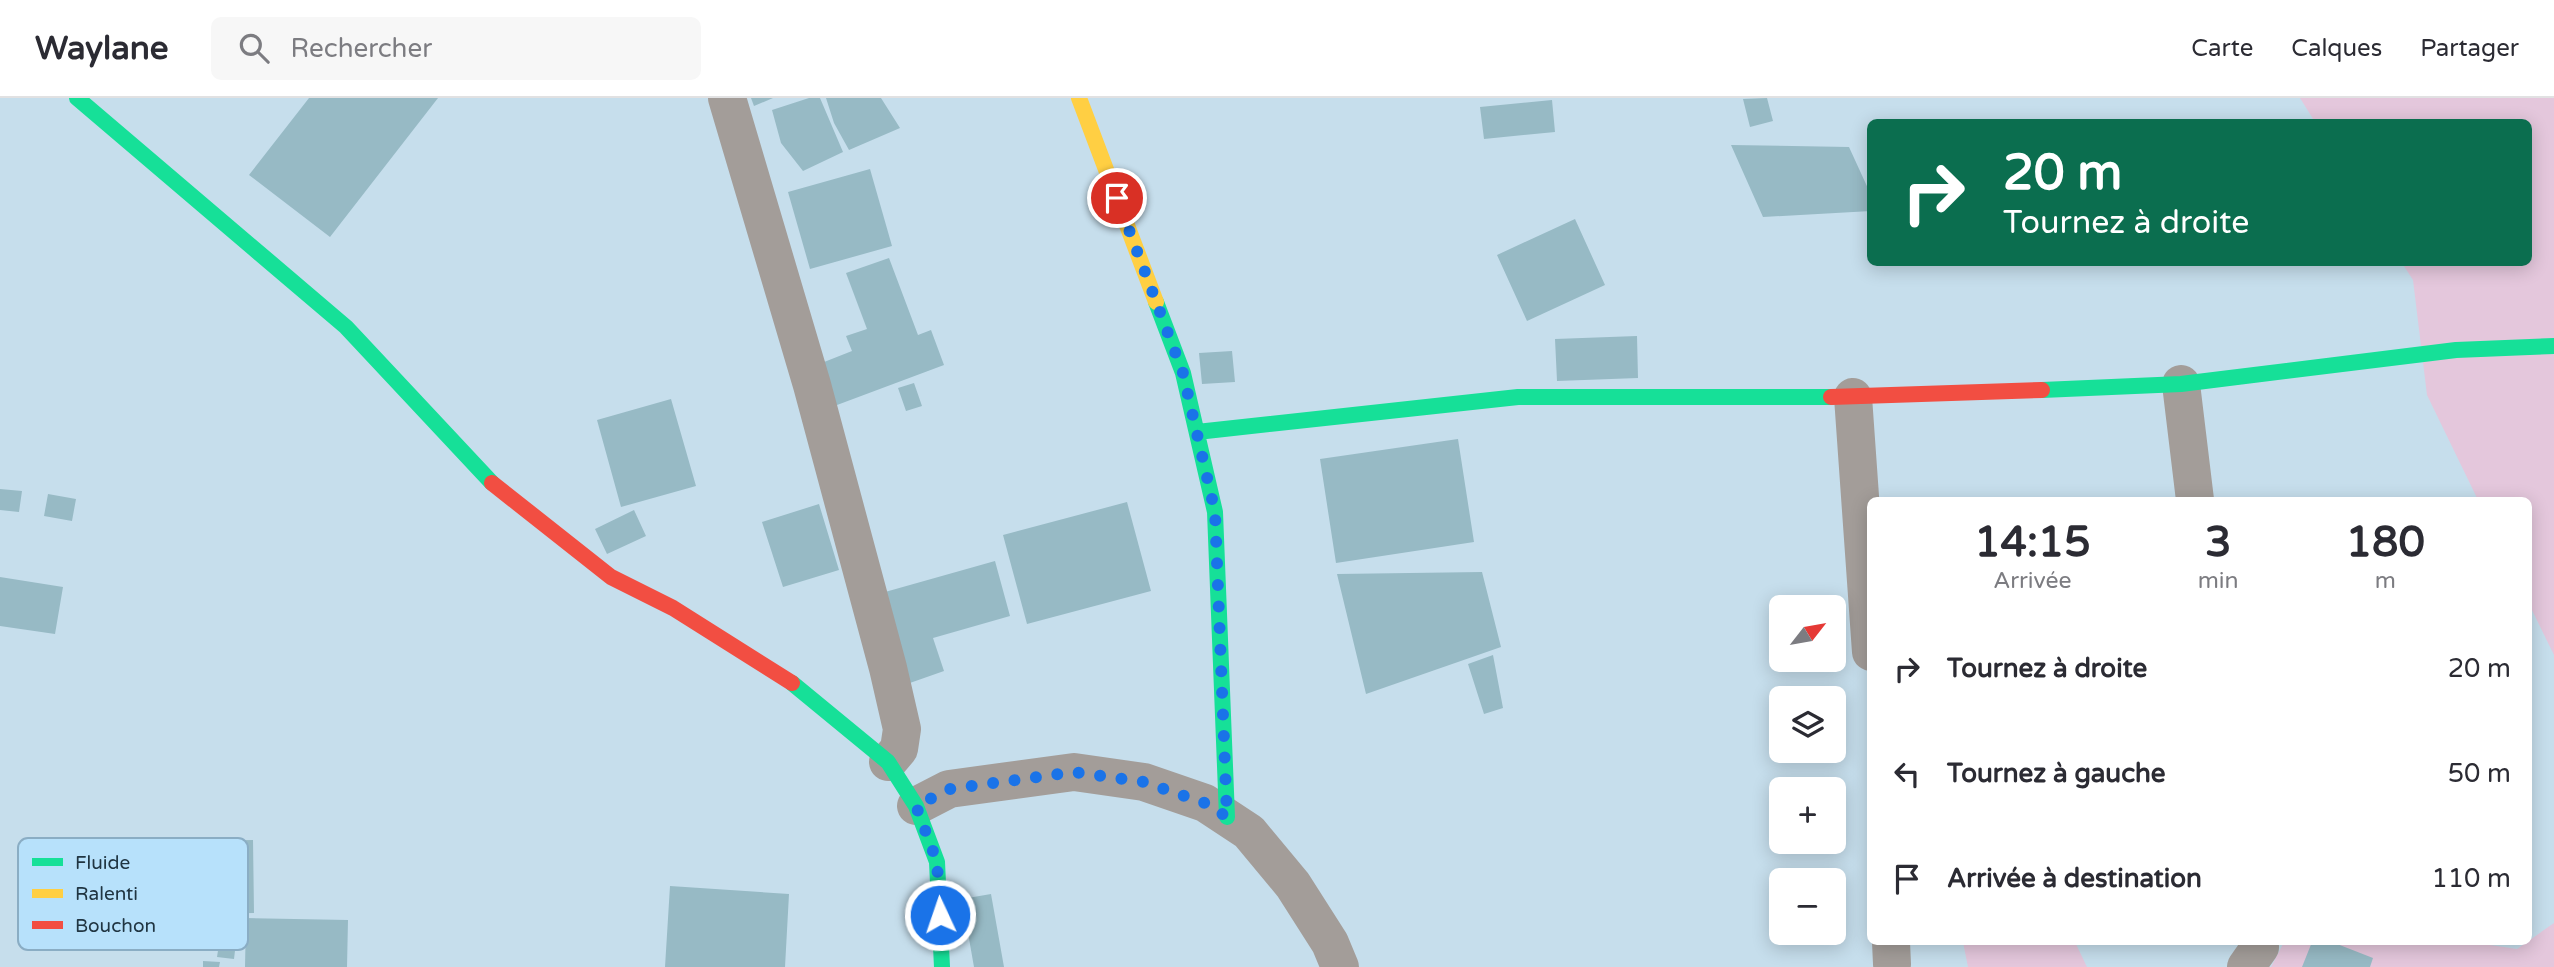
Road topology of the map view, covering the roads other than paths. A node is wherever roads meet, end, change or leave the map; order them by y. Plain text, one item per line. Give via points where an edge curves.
1 (77, 98) edge
2 (727, 98) edge
3 (1079, 98) edge
4 (2554, 346) edge
5 (2181, 384) junction
6 (1853, 397) junction
7 (1196, 432) junction
8 (2195, 497) edge
9 (1867, 595) edge
10 (888, 762) junction
11 (916, 806) junction
12 (1227, 817) junction
13 (2260, 945) edge
14 (942, 967) edge
15 (1340, 967) edge
16 (2246, 967) edge

1 - 10 street via 345,327 496,487 611,577 673,608 785,677
2 - 10 street via 812,386 888,668 902,729 899,749
3 - 7 street via 1183,373
4 - 5 street via 2456,350
5 - 6 street
5 - 8 street
6 - 7 street via 1518,397
6 - 9 street
7 - 12 street via 1215,512
10 - 11 street
11 - 12 street via 950,789 1074,772 1144,782 1205,803
11 - 14 street via 937,862
12 - 15 street via 1249,831 1293,885
13 - 16 street

